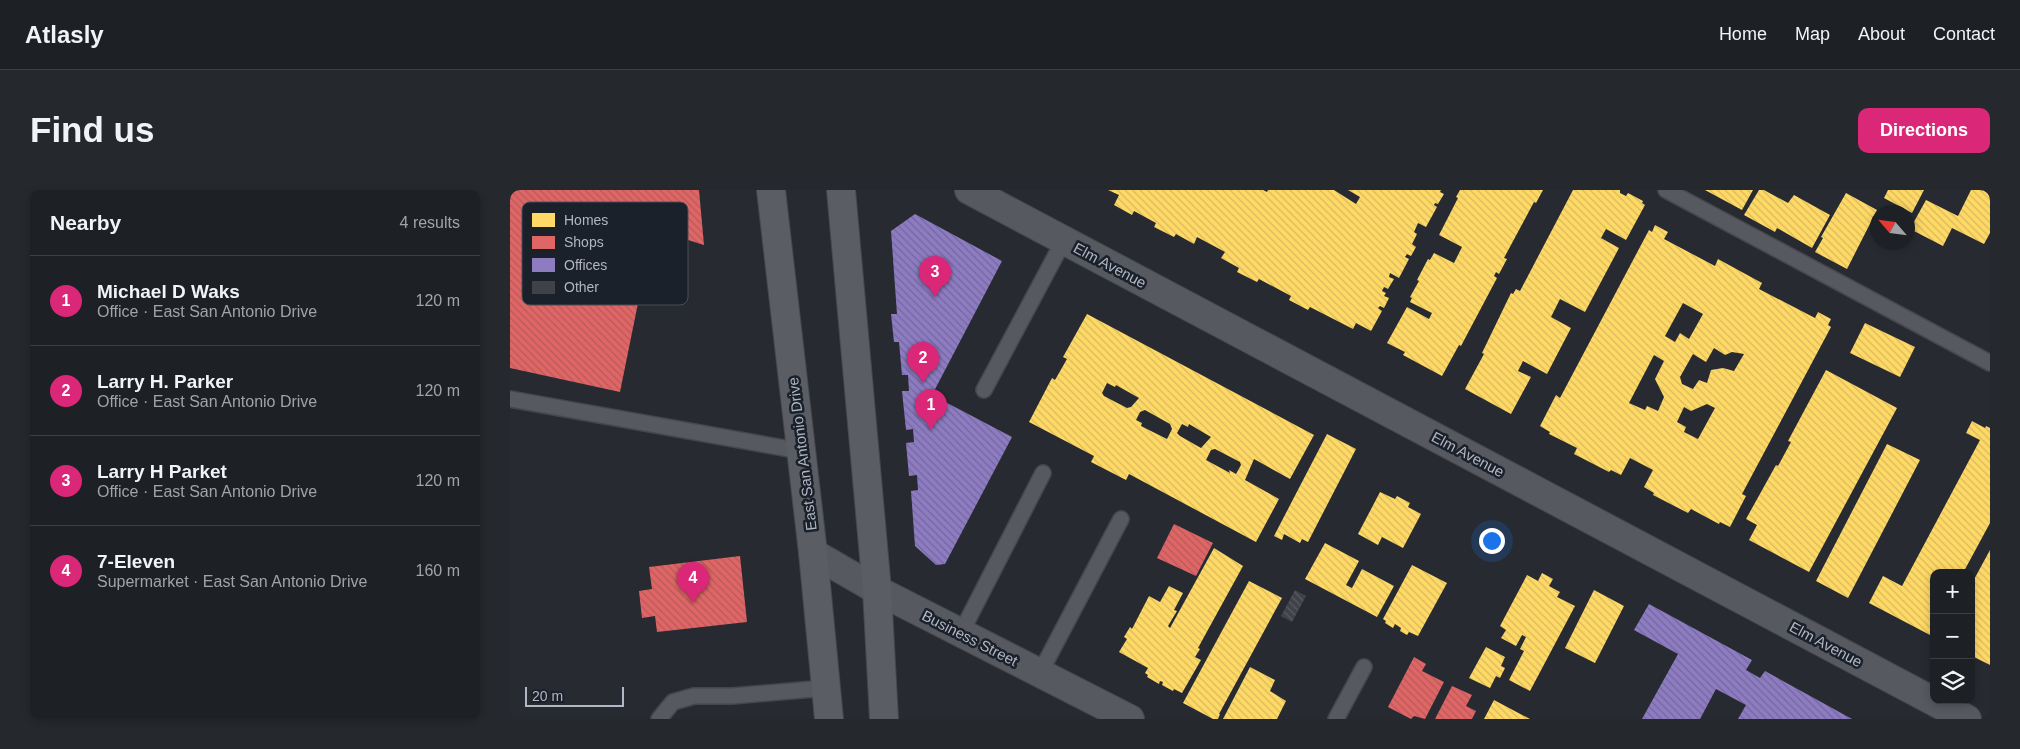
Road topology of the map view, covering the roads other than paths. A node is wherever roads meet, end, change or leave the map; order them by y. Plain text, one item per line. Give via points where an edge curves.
1 (771, 190) edge
2 (842, 190) edge
3 (969, 190) edge
4 (1666, 190) edge
5 (1064, 240) junction
6 (1990, 363) edge
7 (984, 390) dead end
8 (510, 400) edge
9 (801, 451) junction
10 (1043, 473) dead end
11 (1121, 519) dead end
12 (813, 553) junction
13 (877, 590) junction
14 (961, 632) junction
15 (1364, 667) dead end
16 (1040, 673) junction
17 (826, 688) junction
18 (659, 719) edge
19 (829, 719) edge
20 (884, 719) edge
21 (1130, 719) edge
22 (1336, 719) edge
23 (1967, 719) edge

1 - 9 main road, East San Antonio Drive
2 - 13 main road
3 - 5 street, Elm Avenue
4 - 6 lane
5 - 7 lane
5 - 23 street, Elm Avenue
8 - 9 lane
9 - 12 main road, East San Antonio Drive
10 - 14 lane
11 - 16 lane
12 - 13 street, Business Street
12 - 17 main road, East San Antonio Drive
13 - 14 street, Business Street
13 - 20 main road
14 - 16 street, Business Street
15 - 22 lane
16 - 21 street, Business Street
17 - 18 lane via 694,696 673,702
17 - 19 main road, East San Antonio Drive

